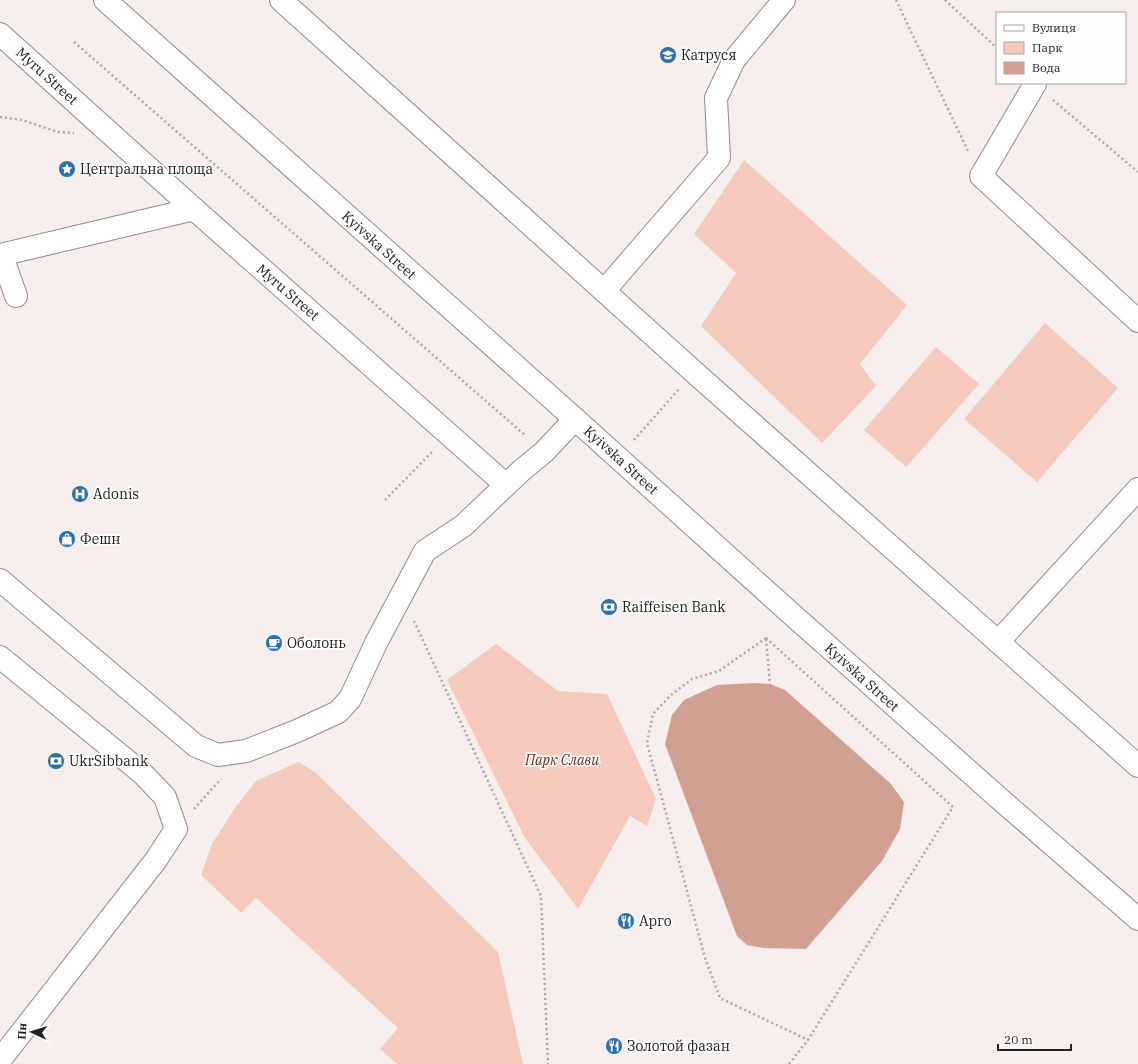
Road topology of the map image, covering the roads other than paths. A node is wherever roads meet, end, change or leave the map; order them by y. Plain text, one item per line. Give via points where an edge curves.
1 (105, 0) edge
2 (281, 0) edge
3 (784, 0) edge
4 (0, 34) edge
5 (1035, 84) road end
6 (194, 209) junction
7 (0, 255) edge
8 (604, 291) junction
9 (16, 296) dead end
10 (1138, 321) edge
11 (575, 419) junction
12 (506, 485) junction
13 (1138, 489) edge
14 (0, 580) edge
15 (998, 642) junction
16 (0, 657) edge
17 (1138, 766) edge
18 (1138, 919) edge
19 (0, 1060) edge

1 - 11 street, Kyivska Street
2 - 8 street
3 - 8 street via 734,60 716,98 719,158
4 - 6 street, Myru Street
5 - 10 street via 981,176
6 - 7 street
6 - 12 street, Myru Street
7 - 9 street
8 - 15 street
11 - 12 street via 544,452
11 - 18 street, Kyivska Street via 786,610
12 - 14 street via 463,526 426,551 376,643 350,699 338,712 246,750 218,755 196,746
13 - 15 street
15 - 17 street
16 - 19 street via 142,773 165,797 176,829 156,860

